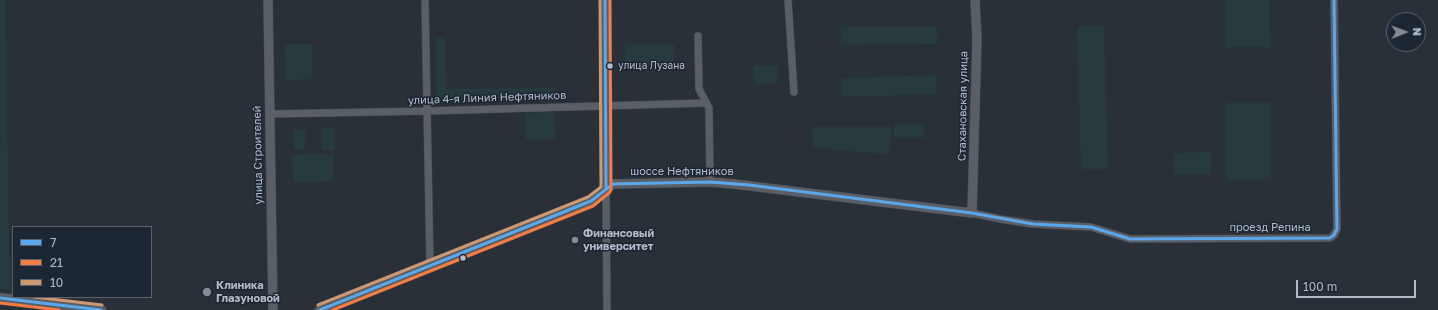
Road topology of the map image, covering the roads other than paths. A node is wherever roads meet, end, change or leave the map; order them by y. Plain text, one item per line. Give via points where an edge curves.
1 (268, 0) edge
2 (426, 0) edge
3 (605, 0) edge
4 (788, 0) edge
5 (975, 0) edge
6 (1334, 0) edge
7 (698, 36) dead end
8 (794, 92) dead end
9 (706, 103) junction
10 (605, 106) junction
11 (428, 111) junction
12 (269, 114) junction
13 (710, 182) junction
14 (606, 189) junction
15 (972, 213) junction
16 (430, 266) junction
17 (0, 298) edge
18 (102, 310) edge
19 (273, 310) edge
20 (320, 310) edge
21 (607, 310) edge

1 - 12 street, улица Строителей
2 - 11 street
3 - 10 main road
4 - 8 street
5 - 15 street, Стахановская улица
6 - 15 street, проезд Репина via 1337,229 1330,238 1130,239 1090,227 1033,224
7 - 9 street via 699,89
9 - 10 street, улица 4-я Линия Нефтяников
9 - 13 street via 709,108
10 - 11 street, улица 4-я Линия Нефтяников
10 - 14 main road
11 - 12 street, улица 4-я Линия Нефтяников
11 - 16 street
12 - 19 street, улица Строителей
13 - 14 street, шоссе Нефтяников via 614,184
13 - 15 street, шоссе Нефтяников
14 - 16 main road, шоссе Нефтяников via 591,201
14 - 21 street
16 - 20 main road, шоссе Нефтяников
17 - 18 main road

